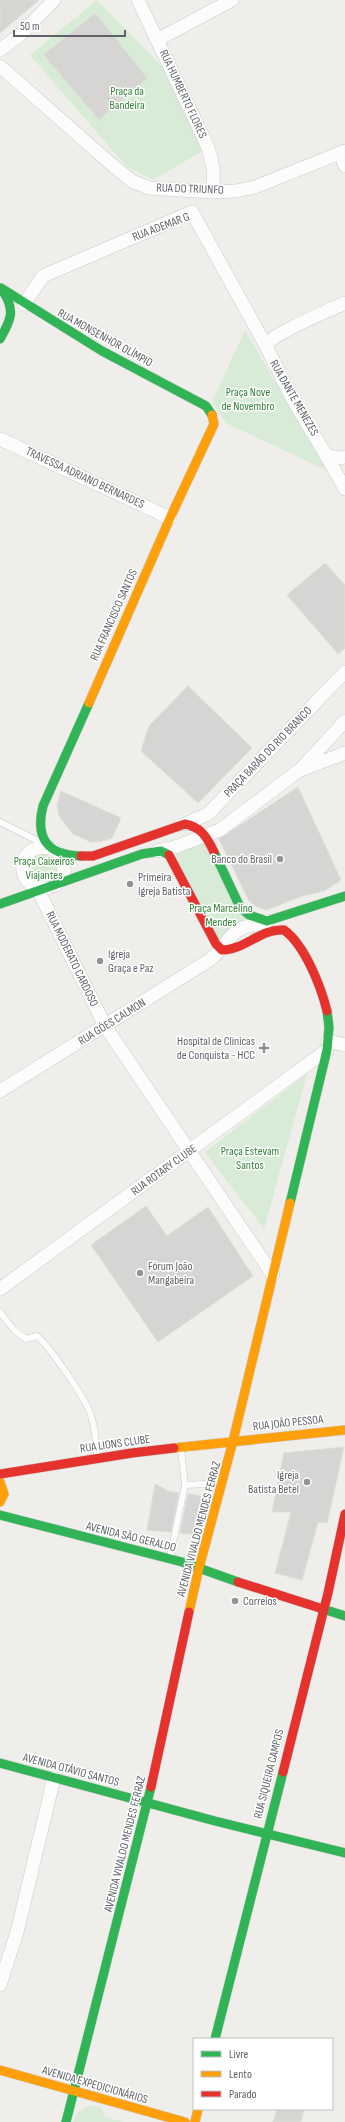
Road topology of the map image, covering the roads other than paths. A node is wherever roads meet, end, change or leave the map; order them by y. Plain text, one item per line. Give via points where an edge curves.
1 (54, 0) edge
2 (138, 0) edge
3 (232, 0) edge
4 (157, 40) junction
5 (0, 50) edge
6 (0, 66) edge
7 (342, 152) edge
8 (345, 166) edge
9 (212, 192) junction
10 (0, 288) edge
11 (345, 303) edge
12 (24, 304) junction
13 (0, 339) edge
14 (266, 346) junction
15 (201, 404) joint
16 (0, 439) edge
17 (326, 455) junction
18 (345, 457) edge
19 (345, 489) edge
20 (170, 518) junction
21 (345, 672) edge
22 (345, 721) edge
23 (345, 754) edge
24 (298, 771) junction
25 (0, 822) edge
26 (185, 824) junction
27 (206, 836) junction
28 (53, 848) junction
29 (157, 851) junction
30 (47, 888) junction
31 (345, 896) edge
32 (0, 904) edge
33 (305, 910) junction
34 (267, 922) junction
35 (296, 942) junction
36 (222, 950) junction
37 (106, 1026) junction
38 (345, 1045) edge
39 (328, 1046) junction
40 (0, 1091) edge
41 (190, 1151) junction
42 (273, 1275) junction
43 (0, 1289) edge
44 (0, 1312) edge
45 (345, 1430) edge
46 (233, 1441) junction
47 (180, 1448) junction
48 (97, 1458) junction
49 (0, 1474) edge
50 (224, 1476) junction
51 (0, 1482) edge
52 (185, 1485) junction
53 (0, 1502) edge
54 (345, 1514) edge
55 (0, 1515) edge
56 (169, 1560) junction
57 (199, 1568) junction
58 (323, 1609) junction
59 (345, 1616) edge
60 (0, 1764) edge
61 (54, 1778) junction
62 (148, 1803) junction
63 (266, 1835) junction
64 (345, 1853) edge
65 (0, 1985) edge
66 (216, 2038) edge
67 (0, 2070) edge
68 (73, 2092) junction
69 (198, 2110) edge
70 (66, 2122) edge
71 (185, 2122) edge
72 (195, 2122) edge

1 - 5 street
2 - 4 street, RUA HUMBERTO FLORES
3 - 4 street
4 - 9 street, RUA HUMBERTO FLORES via 207,145 215,176
6 - 9 street, RUA DO TRIUNFO via 132,181 149,188
7 - 8 street
7 - 9 street, RUA DO TRIUNFO via 254,187
10 - 12 street, RUA MONSENHOR OLÍMPIO
10 - 13 street via 9,298 12,310 9,323
11 - 14 street, RUA DANTE MENEZES via 271,338
12 - 14 street, RUA ADEMAR G via 43,276 192,212
12 - 15 street, RUA MONSENHOR OLÍMPIO via 98,350
14 - 17 street, RUA DANTE MENEZES via 293,400
15 - 20 street, RUA FRANCISCO SANTOS via 210,409 214,424
16 - 20 street, TRAVESSA ADRIANO BERNARDES
17 - 18 street
17 - 19 street, RUA DANTE MENEZES
20 - 28 street, RUA FRANCISCO SANTOS via 43,806 39,821 41,831
21 - 26 street, PRAÇA BARÃO DO RIO BRANCO via 208,814
22 - 24 street, PRAÇA BARÃO DO RIO BRANCO
23 - 24 street, PRAÇA BARÃO DO RIO BRANCO
24 - 27 street, PRAÇA BARÃO DO RIO BRANCO via 220,830
25 - 28 lane
26 - 27 street via 194,826
26 - 28 street via 93,856 73,857
27 - 29 street, PRAÇA BARÃO DO RIO BRANCO
27 - 34 street via 240,907 252,917
28 - 30 street via 64,862 64,873
28 - 30 street via 36,848 27,854 23,864 23,873 31,884
29 - 30 street via 117,862
29 - 36 street via 170,856 212,940
30 - 32 street
30 - 37 street, RUA MODERATO CARDOSO
31 - 33 street
33 - 34 street
33 - 35 street, AVENIDA VIVALDO MENDES FERRAZ via 293,924
34 - 36 street via 240,929 229,938
35 - 36 street via 284,930 275,930 237,949
35 - 39 street, AVENIDA VIVALDO MENDES FERRAZ via 328,1014
36 - 37 street, RUA GÓES CALMON
37 - 40 street, RUA GÓES CALMON
37 - 41 street, RUA MODERATO CARDOSO
38 - 39 street
39 - 41 street, RUA ROTARY CLUBE
39 - 42 street, AVENIDA VIVALDO MENDES FERRAZ
41 - 42 street
41 - 43 street, RUA ROTARY CLUBE
42 - 46 street, AVENIDA VIVALDO MENDES FERRAZ
44 - 48 lane via 14,1330 26,1338 37,1336 43,1341 57,1360 89,1410 94,1425
45 - 46 street, RUA JOÃO PESSOA
46 - 47 street, RUA LIONS CLUBE
46 - 50 street, AVENIDA VIVALDO MENDES FERRAZ
47 - 48 street, RUA LIONS CLUBE
47 - 52 lane
48 - 49 street, RUA LIONS CLUBE
50 - 52 lane via 216,1481
50 - 57 street, AVENIDA VIVALDO MENDES FERRAZ
51 - 53 street via 4,1494
52 - 56 lane
54 - 58 street, RUA SIQUEIRA CAMPOS
55 - 56 street, AVENIDA SÃO GERALDO
56 - 57 street, AVENIDA SÃO GERALDO
57 - 58 street, AVENIDA SÃO GERALDO
57 - 62 street, AVENIDA VIVALDO MENDES FERRAZ
58 - 59 street, AVENIDA SÃO GERALDO
58 - 63 street, RUA SIQUEIRA CAMPOS
60 - 61 street, AVENIDA OTÁVIO SANTOS
61 - 62 street, AVENIDA OTÁVIO SANTOS
61 - 65 street via 17,1932
62 - 63 street, AVENIDA OTÁVIO SANTOS
62 - 68 street, AVENIDA VIVALDO MENDES FERRAZ
63 - 64 street, AVENIDA OTÁVIO SANTOS
63 - 66 street, RUA SIQUEIRA CAMPOS
67 - 68 street, AVENIDA EXPEDICIONÁRIOS
68 - 70 street, AVENIDA VIVALDO MENDES FERRAZ
68 - 71 street, AVENIDA EXPEDICIONÁRIOS
69 - 72 street

